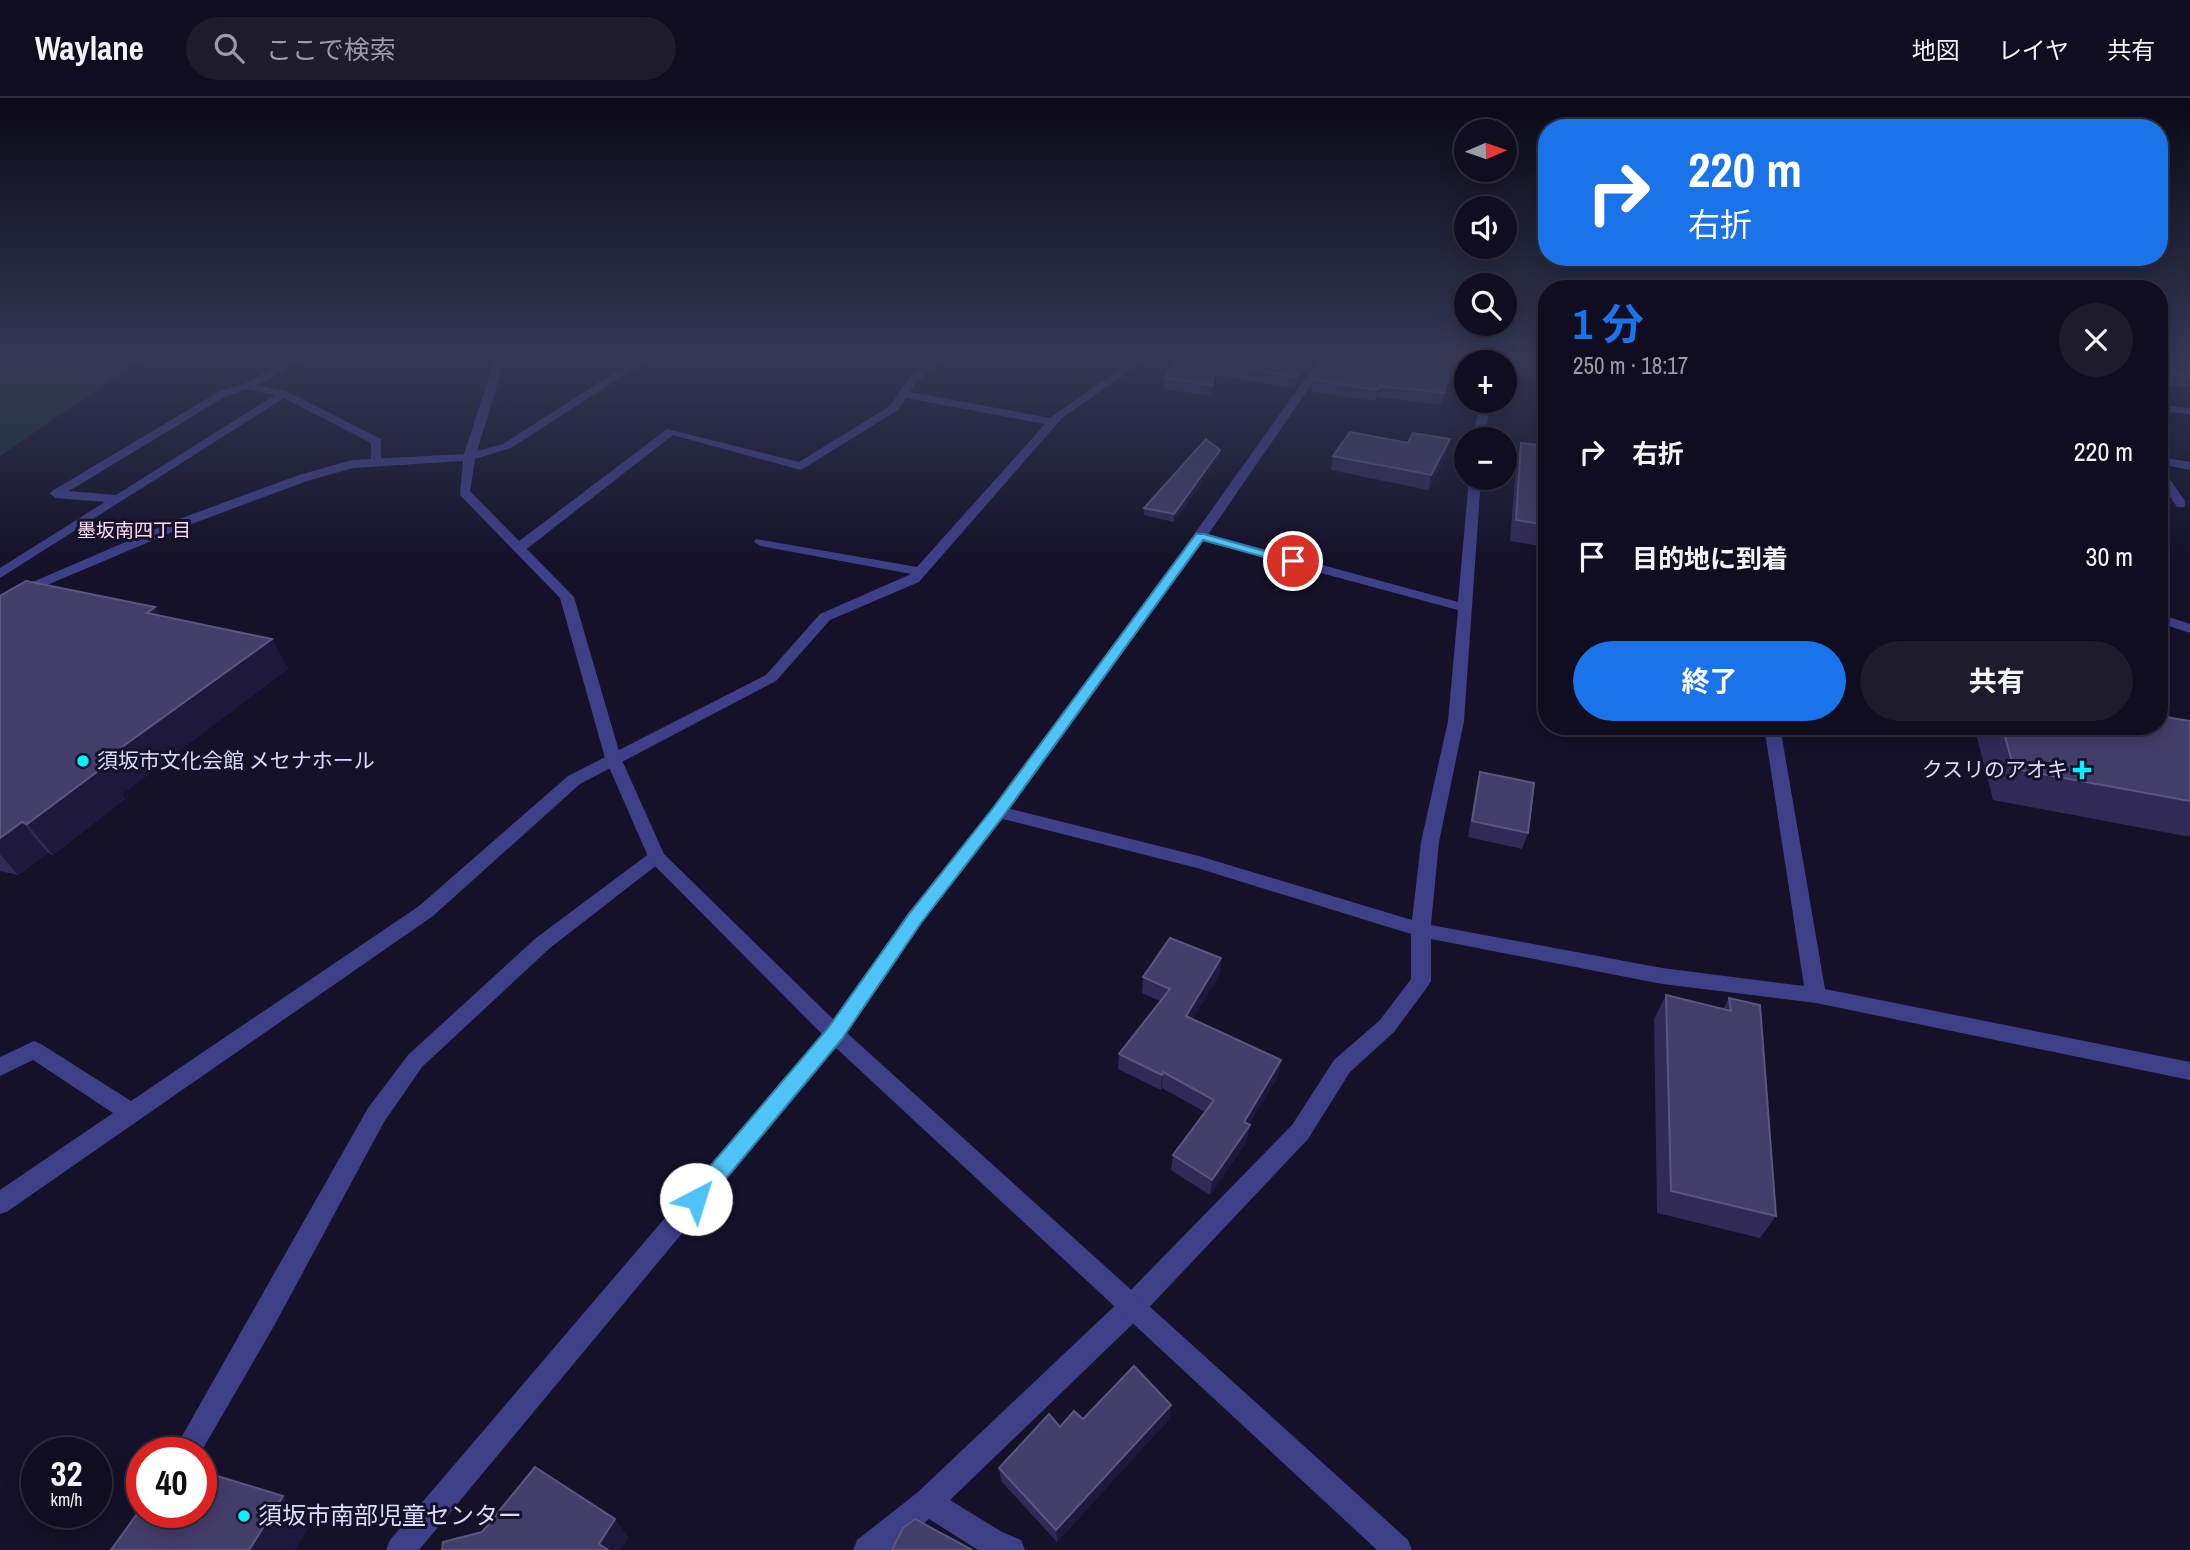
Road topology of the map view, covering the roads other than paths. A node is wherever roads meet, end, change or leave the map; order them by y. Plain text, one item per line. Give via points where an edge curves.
1 (168, 427) edge
2 (232, 427) edge
3 (349, 427) edge
4 (479, 427) edge
5 (537, 427) edge
6 (864, 427) edge
7 (1049, 427) edge
8 (1277, 427) edge
9 (469, 457) junction
10 (377, 462) junction
11 (2168, 462) edge
12 (2190, 466) edge
13 (2168, 485) edge
14 (1474, 490) edge
15 (118, 499) junction
16 (2181, 504) dead end
17 (1200, 536) junction
18 (761, 542) dead end
19 (519, 548) junction
20 (920, 572) junction
21 (0, 574) edge
22 (4, 597) edge
23 (1465, 608) junction
24 (2168, 621) edge
25 (2190, 629) edge
26 (1773, 735) edge
27 (614, 758) junction
28 (999, 812) junction
29 (656, 857) junction
30 (1421, 930) junction
31 (1816, 995) junction
32 (835, 1034) junction
33 (0, 1068) edge
34 (2190, 1072) edge
35 (129, 1112) junction
36 (0, 1203) edge
37 (1132, 1307) junction
38 (195, 1437) edge
39 (928, 1502) junction
40 (400, 1550) edge
41 (867, 1550) edge
42 (1011, 1550) edge
43 (1398, 1550) edge

1 - 15 street via 56,494
2 - 15 street
3 - 10 street via 377,441
4 - 9 street
5 - 9 street via 507,446
6 - 19 street via 801,466 671,431
7 - 20 street
8 - 17 street
9 - 10 street
9 - 19 street via 464,492
10 - 22 street via 303,478
11 - 12 street
13 - 16 street
14 - 23 street
15 - 21 street
17 - 23 street
17 - 28 street
18 - 20 street
19 - 27 street via 567,597
20 - 27 street via 915,579 825,617 771,678
23 - 30 street via 1456,721 1430,842
24 - 25 street
26 - 31 street
27 - 29 street
27 - 35 street via 574,780 426,911
28 - 30 street via 1199,862
28 - 32 street via 915,918
29 - 32 street
29 - 38 street via 543,943 415,1062 376,1115
30 - 31 street via 1662,976
30 - 37 street via 1421,981 1387,1026 1342,1066 1300,1132
31 - 34 street
32 - 37 street
32 - 40 street
33 - 35 street via 34,1049
35 - 36 street
37 - 39 street
37 - 43 street
39 - 41 street
39 - 42 street

